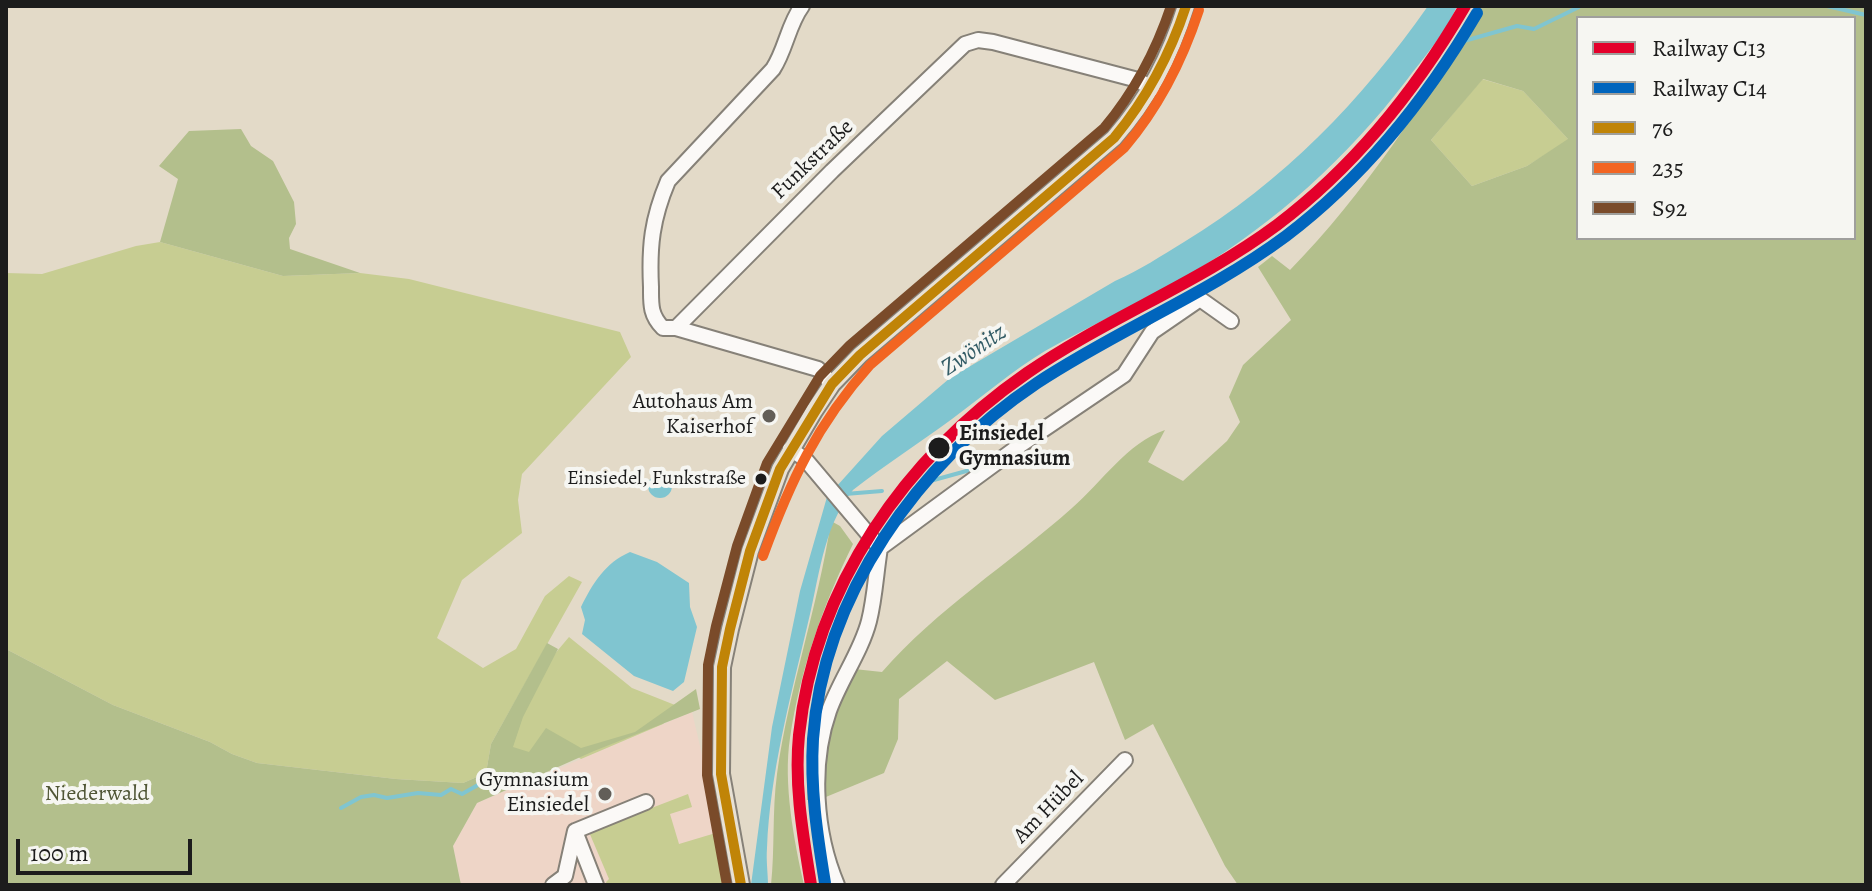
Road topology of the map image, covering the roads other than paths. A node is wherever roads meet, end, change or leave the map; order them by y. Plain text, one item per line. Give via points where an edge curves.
1 (802, 6) edge
2 (1186, 6) edge
3 (1152, 89) junction
4 (1231, 321) dead end
5 (676, 328) junction
6 (832, 384) junction
7 (790, 449) junction
8 (880, 548) junction
9 (1125, 760) dead end
10 (646, 802) dead end
11 (575, 831) junction
12 (740, 884) edge
13 (553, 885) edge
14 (596, 885) edge
15 (837, 885) edge
16 (1003, 885) edge

1 - 5 street via 773,69 668,181 659,203 650,240 652,312 663,328
2 - 3 main road
3 - 5 street, Funkstraße via 1138,80 993,42 965,44
3 - 6 main road via 1114,138
4 - 8 street via 1200,299 1152,332 1124,375
5 - 6 street via 818,369
6 - 7 main road
7 - 8 street via 805,459
7 - 12 main road via 750,551 722,667 721,774
8 - 15 street via 869,622 828,713 819,760 817,801
9 - 16 street, Am Hübel
10 - 11 street
11 - 13 street via 565,876
11 - 14 street

